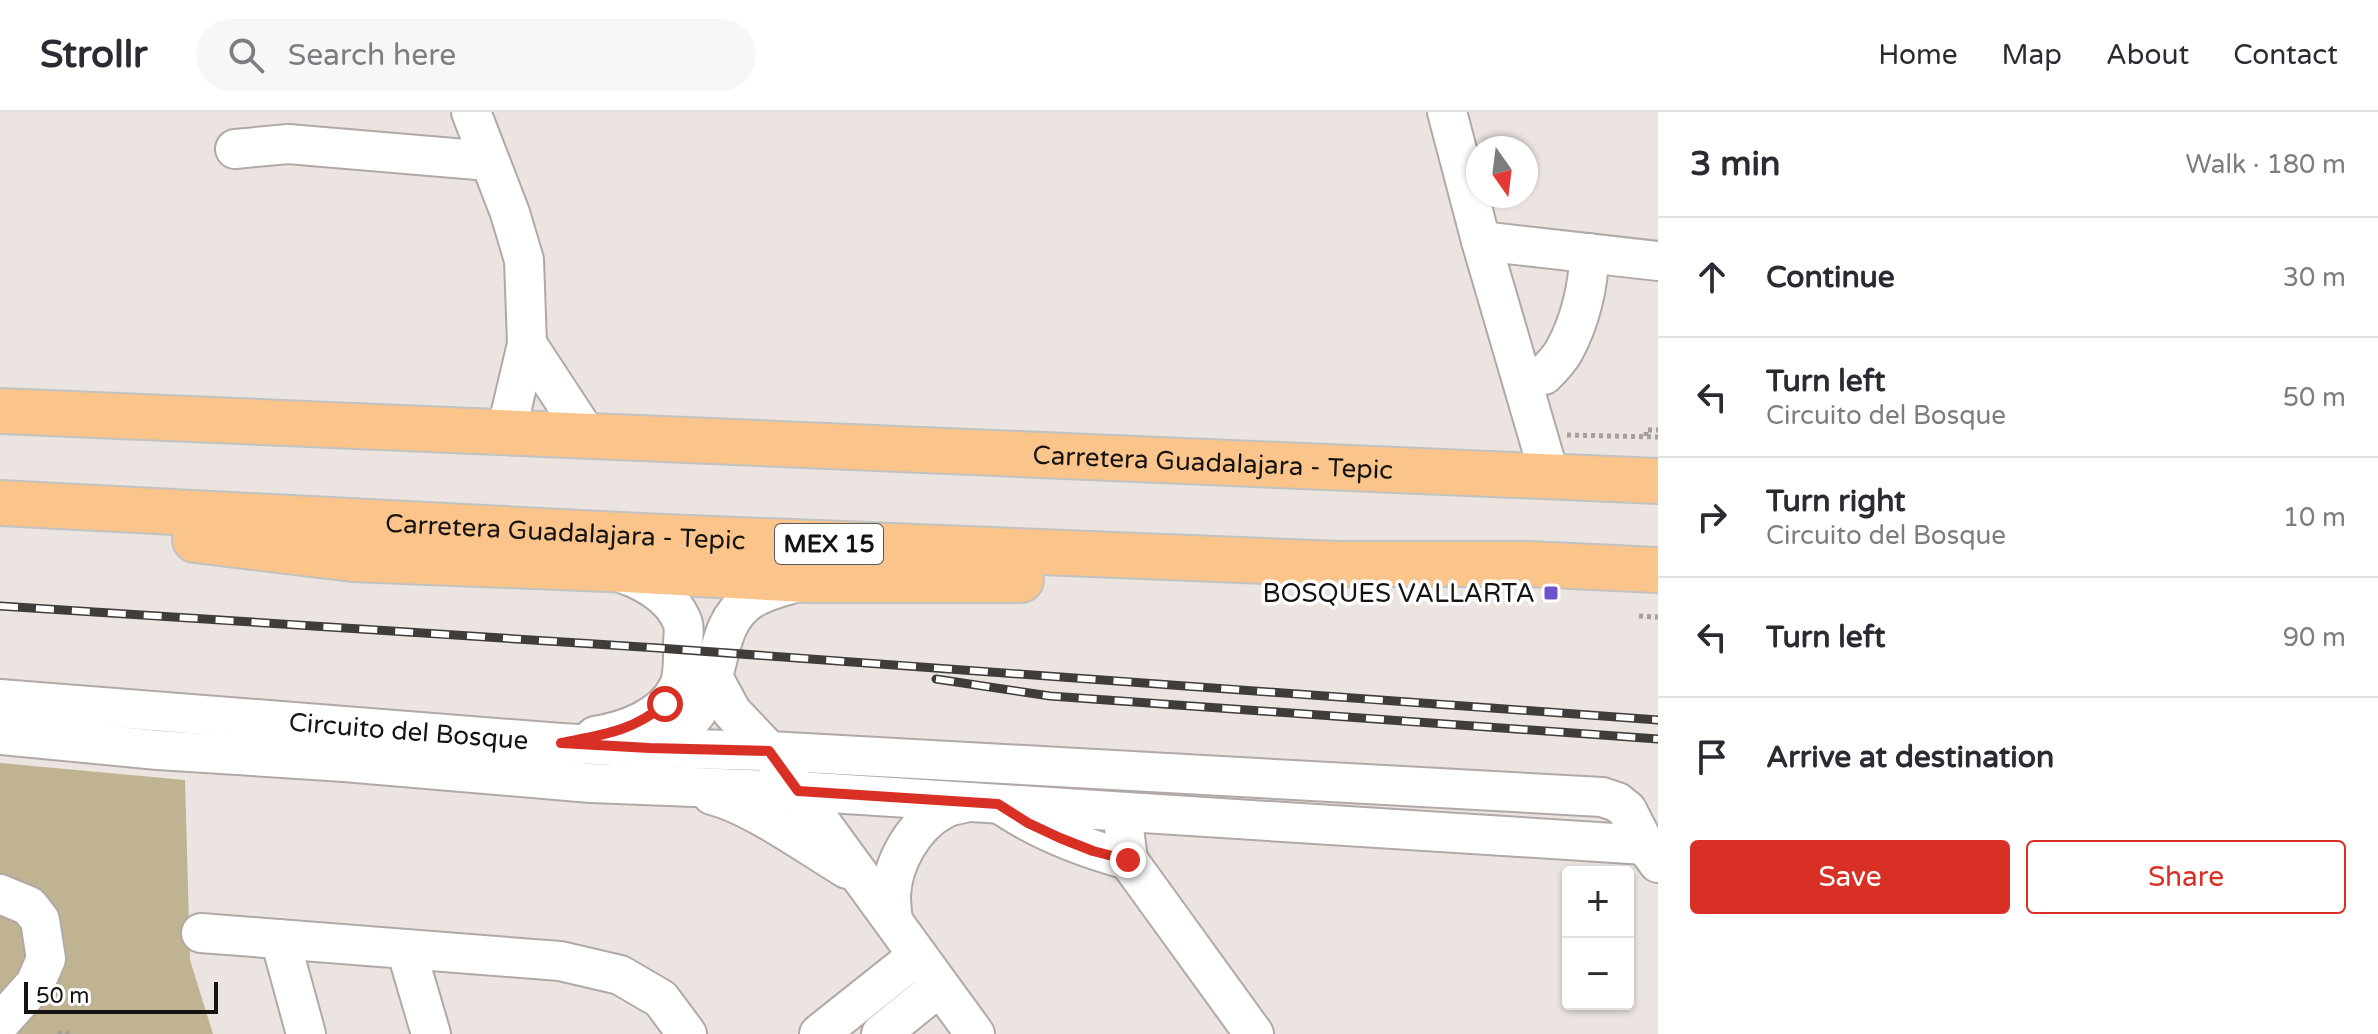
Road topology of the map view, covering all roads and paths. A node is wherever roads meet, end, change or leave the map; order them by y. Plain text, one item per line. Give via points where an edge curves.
1 (471, 112) edge
2 (1447, 112) edge
3 (235, 149) dead end
4 (489, 161) junction
5 (1494, 242) junction
6 (1589, 253) junction
7 (1658, 261) edge
8 (527, 344) junction
9 (1544, 375) junction
10 (0, 411) edge
11 (1658, 430) edge
12 (1548, 431) junction
13 (506, 433) junction
14 (588, 437) junction
15 (1658, 437) edge
16 (1652, 445) edge
17 (1496, 474) junction
18 (1574, 477) junction
19 (1658, 481) edge
20 (0, 504) edge
21 (1340, 564) junction
22 (1613, 568) junction
23 (608, 569) junction
24 (1658, 570) edge
25 (805, 580) junction
26 (1648, 599) edge
27 (1658, 617) edge
28 (713, 677) junction
29 (0, 699) edge
30 (0, 735) edge
31 (561, 743) junction
32 (649, 748) junction
33 (769, 751) junction
34 (524, 777) junction
35 (675, 786) junction
36 (798, 791) junction
37 (984, 803) junction
38 (1122, 812) junction
39 (1652, 854) edge
40 (1128, 860) junction
41 (863, 879) junction
42 (0, 894) edge
43 (893, 921) junction
44 (201, 933) dead end
45 (280, 939) junction
46 (406, 949) junction
47 (917, 956) junction
48 (939, 987) junction
49 (0, 1023) edge
50 (58, 1034) edge
51 (70, 1034) edge
52 (306, 1034) edge
53 (431, 1034) edge
54 (687, 1034) edge
55 (819, 1034) edge
56 (881, 1034) edge
57 (975, 1034) edge
58 (1254, 1034) edge

1 - 4 street
2 - 5 street
3 - 4 street via 288,144
4 - 8 street via 524,260
5 - 6 street
5 - 9 street
5 - 12 street
6 - 7 street
6 - 9 street via 1575,329
8 - 13 street
8 - 14 street
9 - 12 street
10 - 13 highway, Carretera Guadalajara - Tepic
11 - 16 path via 1646,430
12 - 16 path
12 - 17 street
12 - 18 street
13 - 14 highway, Carretera Guadalajara - Tepic
14 - 17 highway, Carretera Guadalajara - Tepic
15 - 16 path
16 - 18 highway via 1635,460
17 - 18 highway, Carretera Guadalajara - Tepic
18 - 19 highway, Carretera Guadalajara - Tepic
20 - 21 highway, Carretera Guadalajara - Tepic / MEX 15
20 - 23 highway via 145,534 353,559
21 - 22 highway, Carretera Guadalajara - Tepic / MEX 15
21 - 25 highway via 1157,579
22 - 24 highway, Carretera Guadalajara - Tepic / MEX 15
22 - 26 highway
23 - 25 highway
23 - 31 street via 648,585 683,622 678,688 647,719 616,732
25 - 28 street via 748,601 726,631
26 - 27 path
28 - 32 street via 689,723
28 - 33 street via 732,712
29 - 31 street, Circuito del Bosque
30 - 34 street, Circuito del Bosque
31 - 32 street, Circuito del Bosque
32 - 33 street, Circuito del Bosque
32 - 34 street via 590,768
33 - 36 street
33 - 39 street, Circuito del Bosque via 1602,797 1627,810
34 - 35 street, Circuito del Bosque
35 - 36 street, Circuito del Bosque
35 - 41 street via 721,798 757,815
36 - 37 street, Circuito del Bosque
36 - 41 street
37 - 38 street, Circuito del Bosque
37 - 40 street via 1060,838
37 - 43 street via 944,809 923,824 895,869
38 - 39 street, Circuito del Bosque
38 - 40 street
40 - 58 street
41 - 43 street
42 - 49 street via 29,906 40,920 46,959 35,984
43 - 47 street
44 - 45 street
45 - 46 street
45 - 52 street
46 - 53 street
46 - 54 street via 560,961 620,975 661,999
47 - 48 street
47 - 55 street
48 - 56 street
48 - 57 street
50 - 51 path

